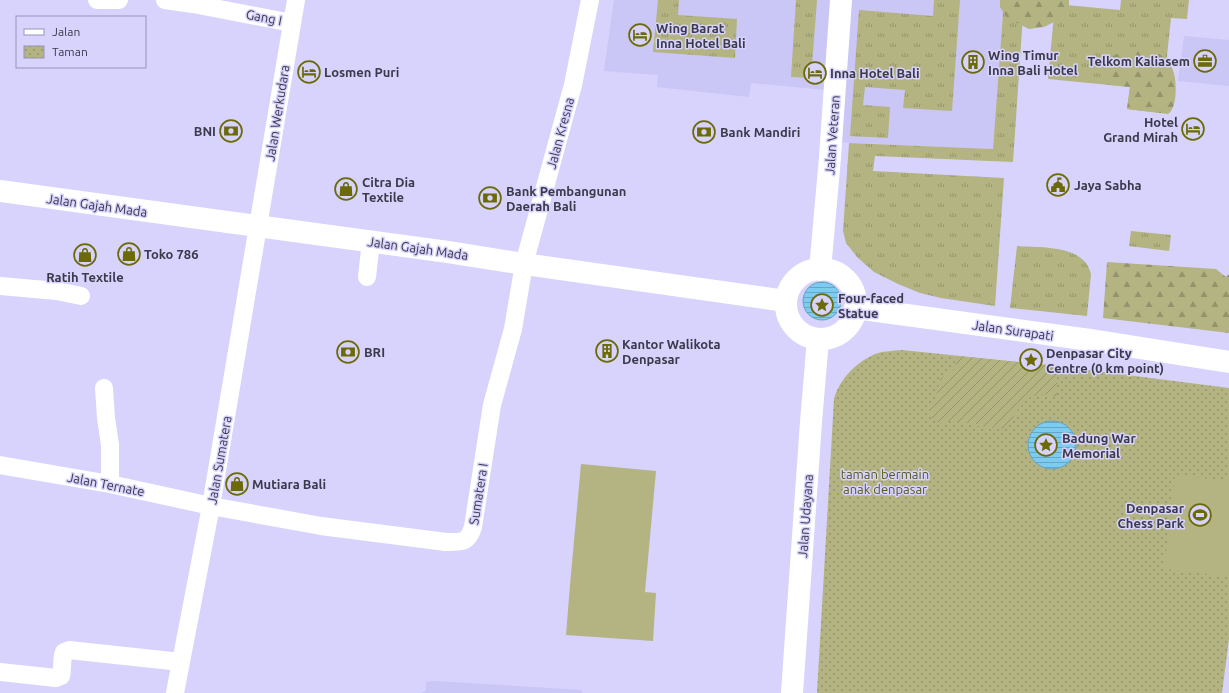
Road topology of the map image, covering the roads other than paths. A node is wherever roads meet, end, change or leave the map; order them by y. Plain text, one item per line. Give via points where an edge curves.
1 (97, 0) edge
2 (101, 0) edge
3 (119, 0) edge
4 (165, 0) edge
5 (296, 0) edge
6 (590, 0) edge
7 (842, 0) edge
8 (292, 23) junction
9 (0, 191) edge
10 (258, 227) junction
11 (370, 241) junction
12 (524, 264) junction
13 (820, 270) junction
14 (366, 277) dead end
15 (0, 286) edge
16 (81, 296) dead end
17 (786, 301) junction
18 (855, 308) junction
19 (818, 339) junction
20 (1229, 362) edge
21 (104, 388) dead end
22 (0, 465) edge
23 (110, 484) junction
24 (211, 506) junction
25 (181, 662) junction
26 (0, 672) edge
27 (175, 693) edge
28 (792, 693) edge

1 - 2 street
2 - 3 street
4 - 8 street, Gang I
5 - 8 street, Jalan Werkudara
6 - 12 street, Jalan Kresna via 573,84
7 - 13 main road, Jalan Veteran
8 - 10 street, Jalan Werkudara
9 - 10 main road, Jalan Gajah Mada
10 - 11 main road, Jalan Gajah Mada
10 - 24 street, Jalan Sumatera
11 - 12 main road, Jalan Gajah Mada
11 - 14 street
12 - 17 main road, Jalan Gajah Mada
12 - 24 street, Sumatera I via 513,329 492,405 470,537 455,542 438,542 321,526
13 - 17 main road via 810,271 793,282
13 - 18 main road via 842,277 855,297
15 - 16 street via 57,290
17 - 19 main road via 786,312 798,331
18 - 19 main road via 847,327 839,334
18 - 20 main road, Jalan Surapati
19 - 28 main road, Jalan Udayana
21 - 23 street via 110,446
22 - 23 street, Jalan Ternate
23 - 24 street, Jalan Ternate
24 - 25 street, Jalan Sumatera
25 - 26 street via 69,650 64,652 61,676 56,678
25 - 27 street, Jalan Sumatera

